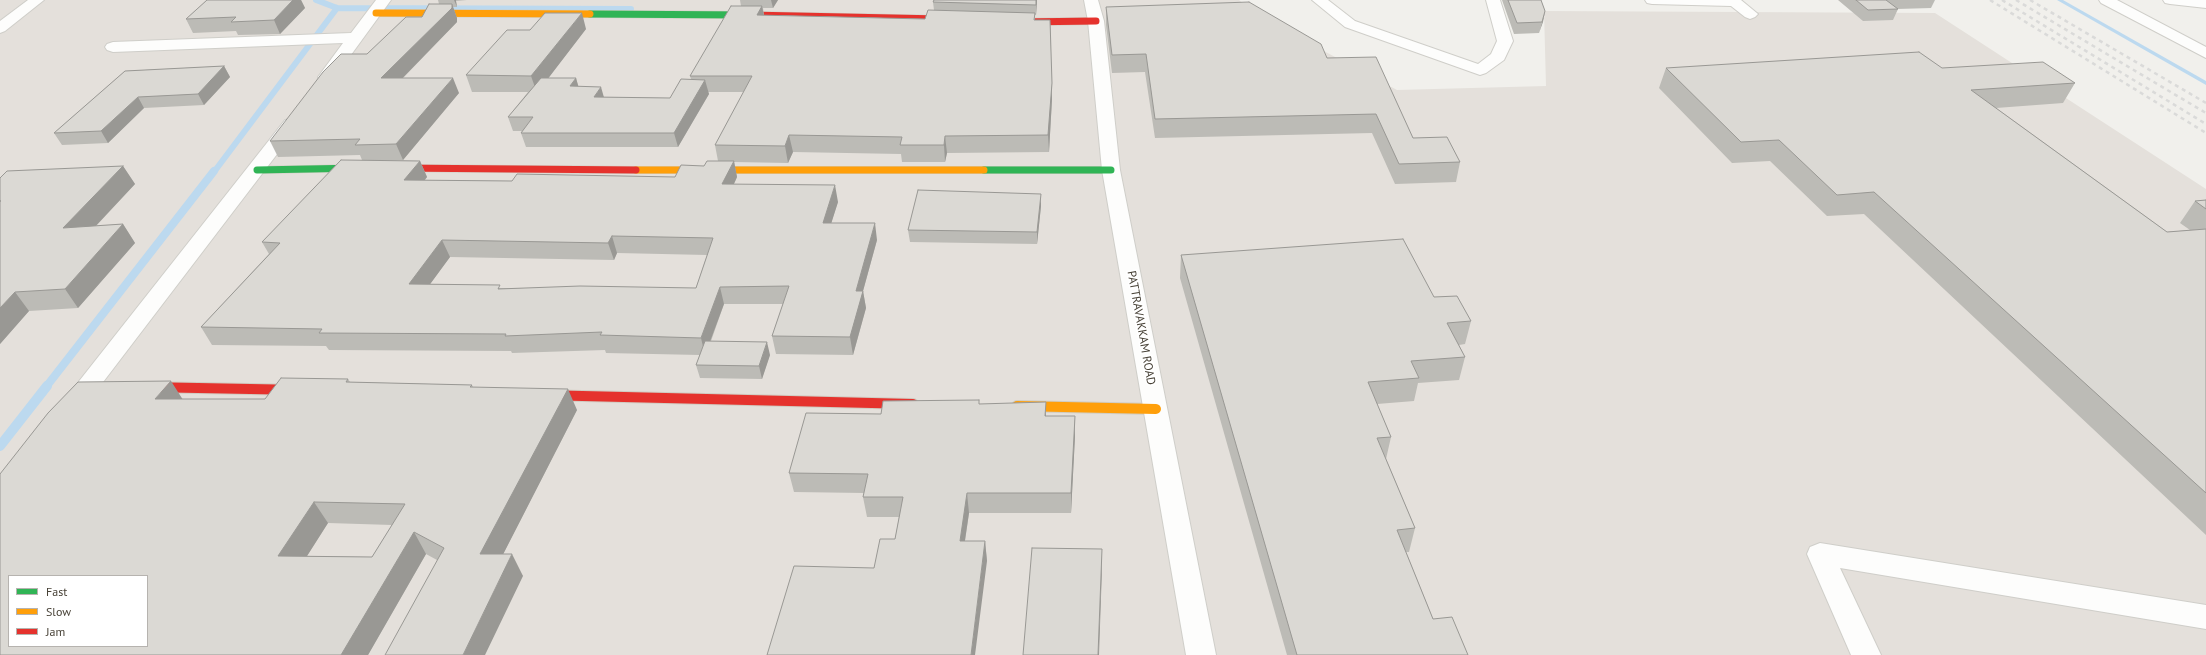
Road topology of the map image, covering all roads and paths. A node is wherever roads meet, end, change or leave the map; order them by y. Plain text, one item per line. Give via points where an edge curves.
1 (37, 0) edge
2 (1091, 0) edge
3 (1319, 0) edge
4 (1493, 0) edge
5 (1652, 0) edge
6 (2106, 0) edge
7 (2170, 0) edge
8 (1734, 1) edge
9 (2206, 4) edge
10 (380, 6) edge
11 (1750, 14) dead end
12 (948, 20) edge
13 (1010, 21) edge
14 (1096, 21) junction
15 (0, 28) edge
16 (354, 38) junction
17 (113, 47) dead end
18 (2205, 51) edge
19 (367, 168) edge
20 (383, 168) edge
21 (256, 170) junction
22 (1112, 170) junction
23 (137, 386) edge
24 (312, 390) edge
25 (535, 395) edge
26 (925, 404) edge
27 (1004, 406) edge
28 (1156, 409) junction
29 (61, 421) edge
30 (2206, 617) edge
31 (1201, 655) edge
32 (1866, 655) edge

1 - 15 street
2 - 14 street, PATTRAVAKKAM ROAD
3 - 4 street via 1350,24 1480,70 1498,56 1505,41
5 - 8 street
6 - 18 street
7 - 9 street
8 - 11 street
10 - 12 street
10 - 16 street
13 - 14 street
14 - 22 street, PATTRAVAKKAM ROAD
16 - 17 street
16 - 21 street
19 - 21 street
20 - 22 street
21 - 29 street via 93,385
22 - 28 street, PATTRAVAKKAM ROAD
23 - 24 street
25 - 26 street
27 - 28 street
28 - 31 street, PATTRAVAKKAM ROAD
30 - 32 street via 1820,554

